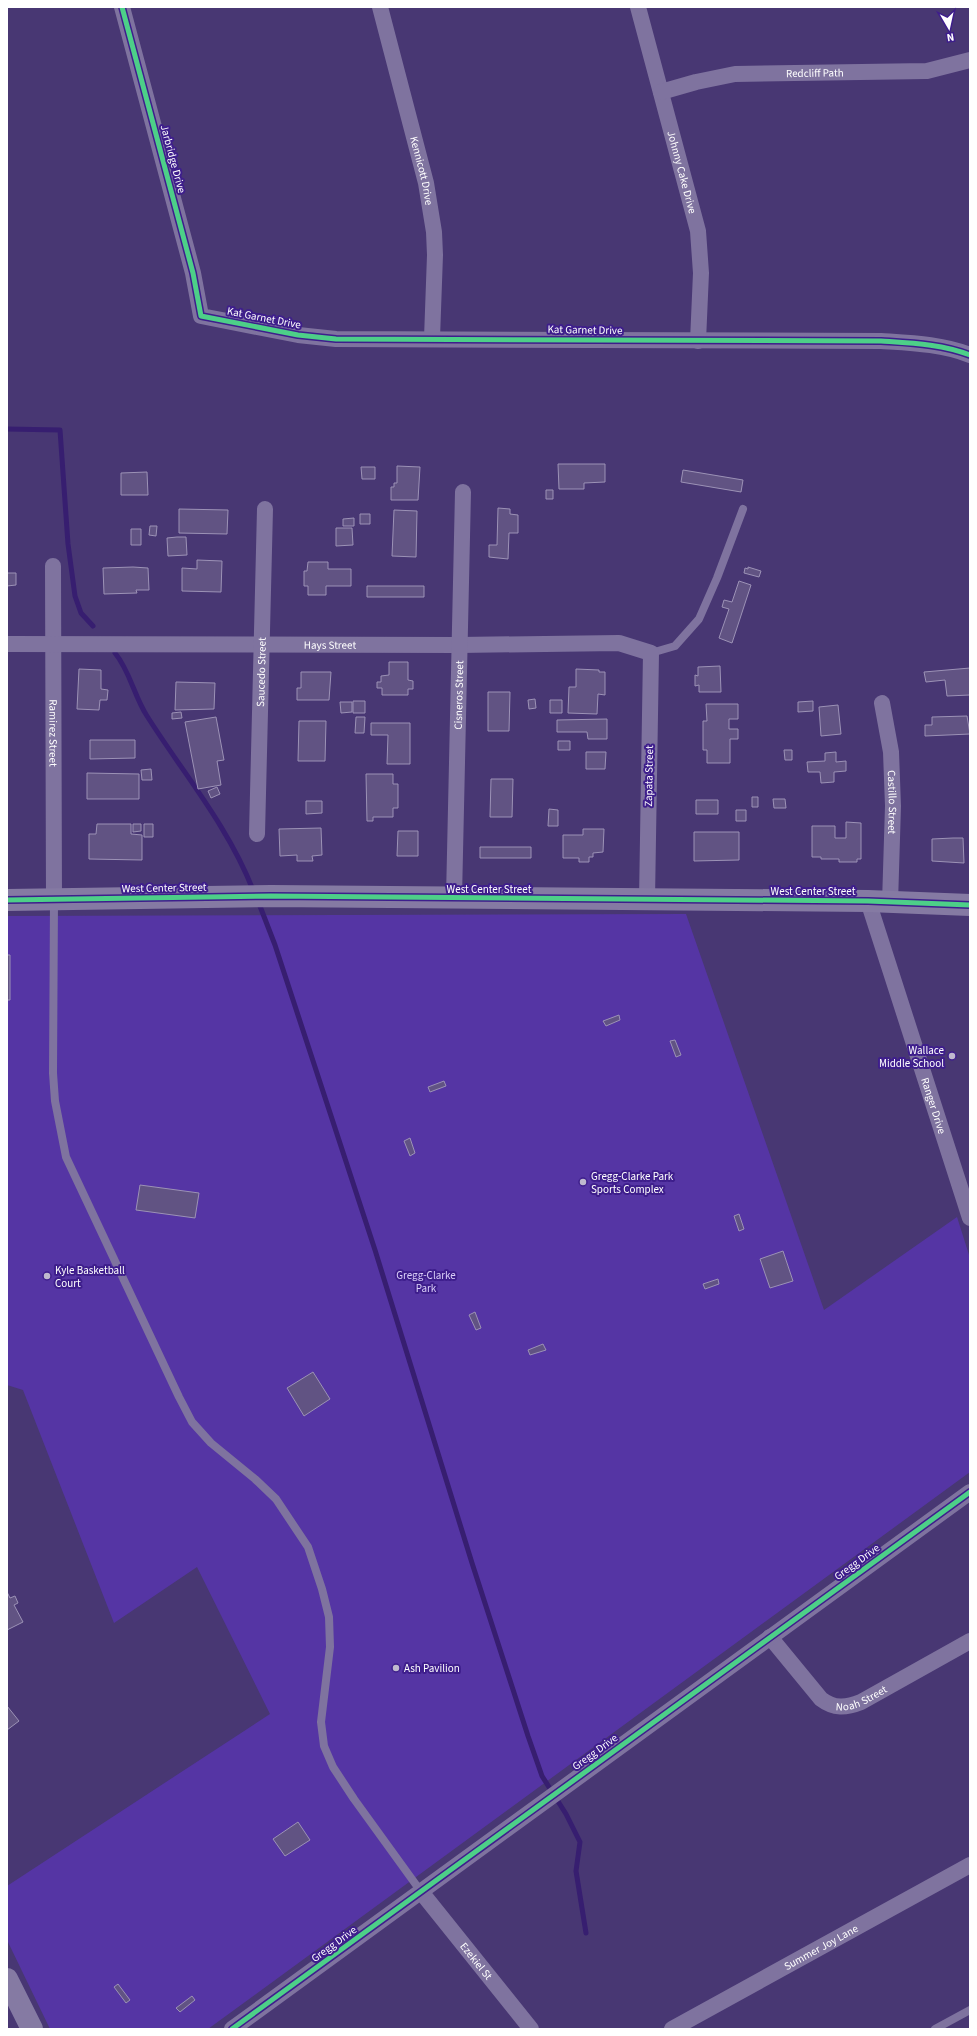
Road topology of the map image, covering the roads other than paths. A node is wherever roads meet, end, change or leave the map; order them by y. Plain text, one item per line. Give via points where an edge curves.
1 (122, 7) edge
2 (380, 7) edge
3 (638, 7) edge
4 (970, 60) edge
5 (661, 92) junction
6 (201, 316) joint
7 (432, 338) junction
8 (698, 341) junction
9 (970, 355) edge
10 (463, 492) dead end
11 (265, 509) dead end
12 (743, 509) dead end
13 (53, 566) dead end
14 (7, 644) edge
15 (54, 644) junction
16 (261, 644) junction
17 (459, 645) junction
18 (651, 653) junction
19 (882, 703) dead end
20 (258, 834) dead end
21 (454, 898) junction
22 (7, 900) edge
23 (54, 900) junction
24 (647, 900) junction
25 (868, 901) junction
26 (890, 903) junction
27 (970, 905) edge
28 (970, 1218) edge
29 (970, 1492) edge
30 (770, 1637) junction
31 (970, 1641) edge
32 (970, 1865) edge
33 (422, 1893) junction
34 (9, 1990) edge
35 (970, 2010) edge
36 (32, 2029) edge
37 (232, 2029) edge
38 (531, 2029) edge
39 (672, 2029) edge
40 (935, 2029) edge

1 - 6 street, Jarbridge Drive
2 - 7 street, Kennicott Drive via 426,183 434,232
3 - 5 street, Johnny Cake Drive
4 - 5 street, Redcliff Path via 927,71 735,74
5 - 8 street, Johnny Cake Drive via 698,231 701,273
6 - 7 street, Kat Garnet Drive via 298,335 336,338
7 - 8 street, Kat Garnet Drive
8 - 9 street, Kat Garnet Drive via 880,341 922,344 958,350
10 - 17 street, Cisneros Street
11 - 16 street, Saucedo Street
12 - 18 lane via 718,578 699,619 675,646
13 - 15 street, Ramirez Street
14 - 15 street, Hays Street
15 - 16 street, Hays Street
15 - 23 street, Ramirez Street
16 - 17 street, Hays Street
16 - 20 street, Saucedo Street
17 - 18 street, Hays Street via 619,643
17 - 21 street, Cisneros Street
18 - 24 street, Zapata Street
19 - 26 street, Castillo Street via 891,752 893,806
21 - 23 street, West Center Street via 240,896
21 - 24 street, West Center Street
22 - 23 street, West Center Street
23 - 33 lane via 53,1073 66,1156 192,1422 211,1444 276,1499 308,1548 329,1617 330,1647 321,1722 324,1746 333,1767 354,1799
24 - 25 street, West Center Street
25 - 26 street, West Center Street
25 - 28 street, Ranger Drive
26 - 27 street, West Center Street
29 - 30 street, Gregg Drive
30 - 31 street, Noah Street via 826,1704 842,1707 861,1702
30 - 33 street, Gregg Drive
32 - 39 street, Summer Joy Lane
33 - 37 street, Gregg Drive
33 - 38 street, Ezekiel St
34 - 36 street
35 - 40 lane

